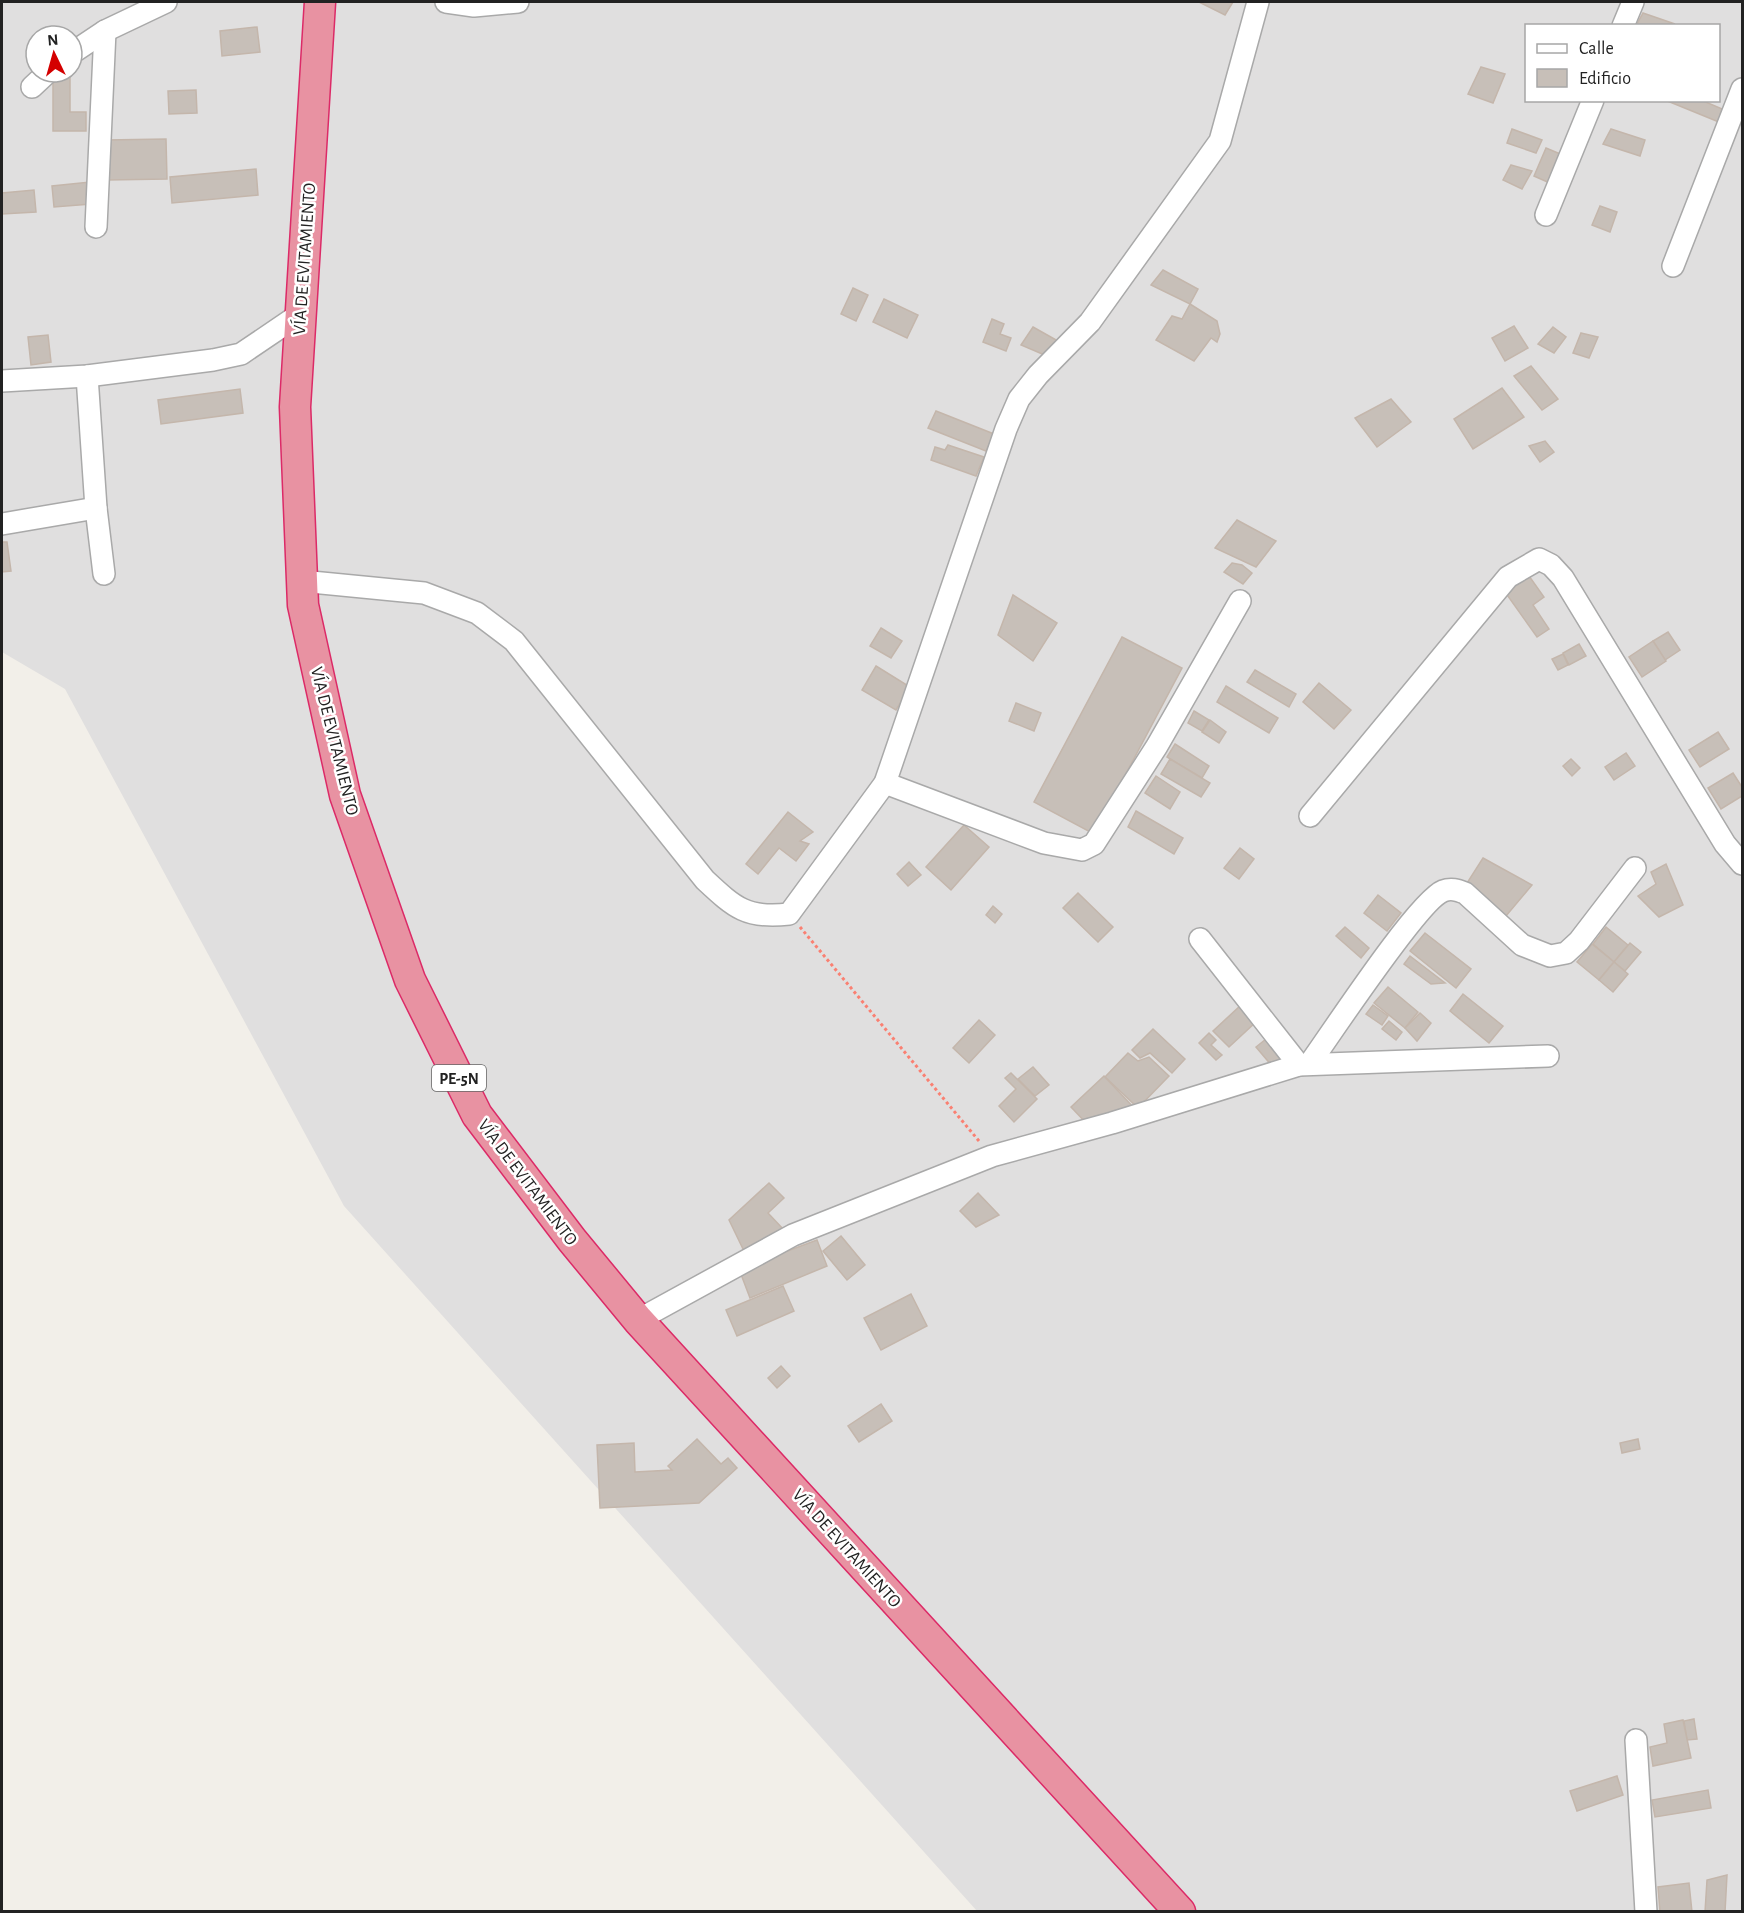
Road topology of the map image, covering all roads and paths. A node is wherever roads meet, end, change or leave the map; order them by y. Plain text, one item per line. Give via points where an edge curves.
1 (166, 2) edge
2 (320, 2) edge
3 (446, 2) edge
4 (518, 2) edge
5 (1258, 2) edge
6 (1633, 2) edge
7 (1624, 24) edge
8 (105, 31) junction
9 (84, 45) edge
10 (35, 84) edge
11 (32, 87) dead end
12 (1743, 89) edge
13 (1592, 102) edge
14 (1546, 214) dead end
15 (96, 227) dead end
16 (1672, 266) dead end
17 (300, 314) junction
18 (87, 376) junction
19 (2, 381) edge
20 (96, 508) junction
21 (2, 524) edge
22 (104, 574) dead end
23 (302, 581) junction
24 (1240, 600) dead end
25 (885, 783) junction
26 (1310, 816) dead end
27 (1743, 864) edge
28 (1635, 868) dead end
29 (789, 914) junction
30 (1200, 939) dead end
31 (1548, 1056) dead end
32 (1305, 1064) junction
33 (992, 1156) junction
34 (638, 1320) junction
35 (1636, 1740) dead end
36 (1180, 1911) edge
37 (1646, 1911) edge

1 - 8 street
2 - 17 highway, VÍA DE EVITAMIENTO / PE-5N
3 - 4 street via 474,6
5 - 25 street via 1220,141 1090,322 1019,399
6 - 7 street
8 - 9 street
8 - 15 street
10 - 11 street
12 - 16 street
13 - 14 street
17 - 18 street via 241,354
17 - 23 highway, VÍA DE EVITAMIENTO / PE-5N via 295,407
18 - 19 street
18 - 20 street
20 - 21 street
20 - 22 street
23 - 29 street via 424,593 477,613 514,641 705,880 742,911 764,917
23 - 34 highway, VÍA DE EVITAMIENTO / PE-5N via 303,605 345,795 410,980 477,1116
24 - 25 street via 1151,756 1094,844 1082,850 1044,843
25 - 29 street
26 - 27 street via 1508,577 1539,559 1563,578 1725,844
28 - 32 street via 1579,941 1566,953 1550,956 1522,945 1465,894 1443,891 1431,898
29 - 33 path
30 - 32 street
31 - 32 street
32 - 33 street
33 - 34 street via 793,1235
34 - 36 highway, VÍA DE EVITAMIENTO / PE-5N
35 - 37 street

